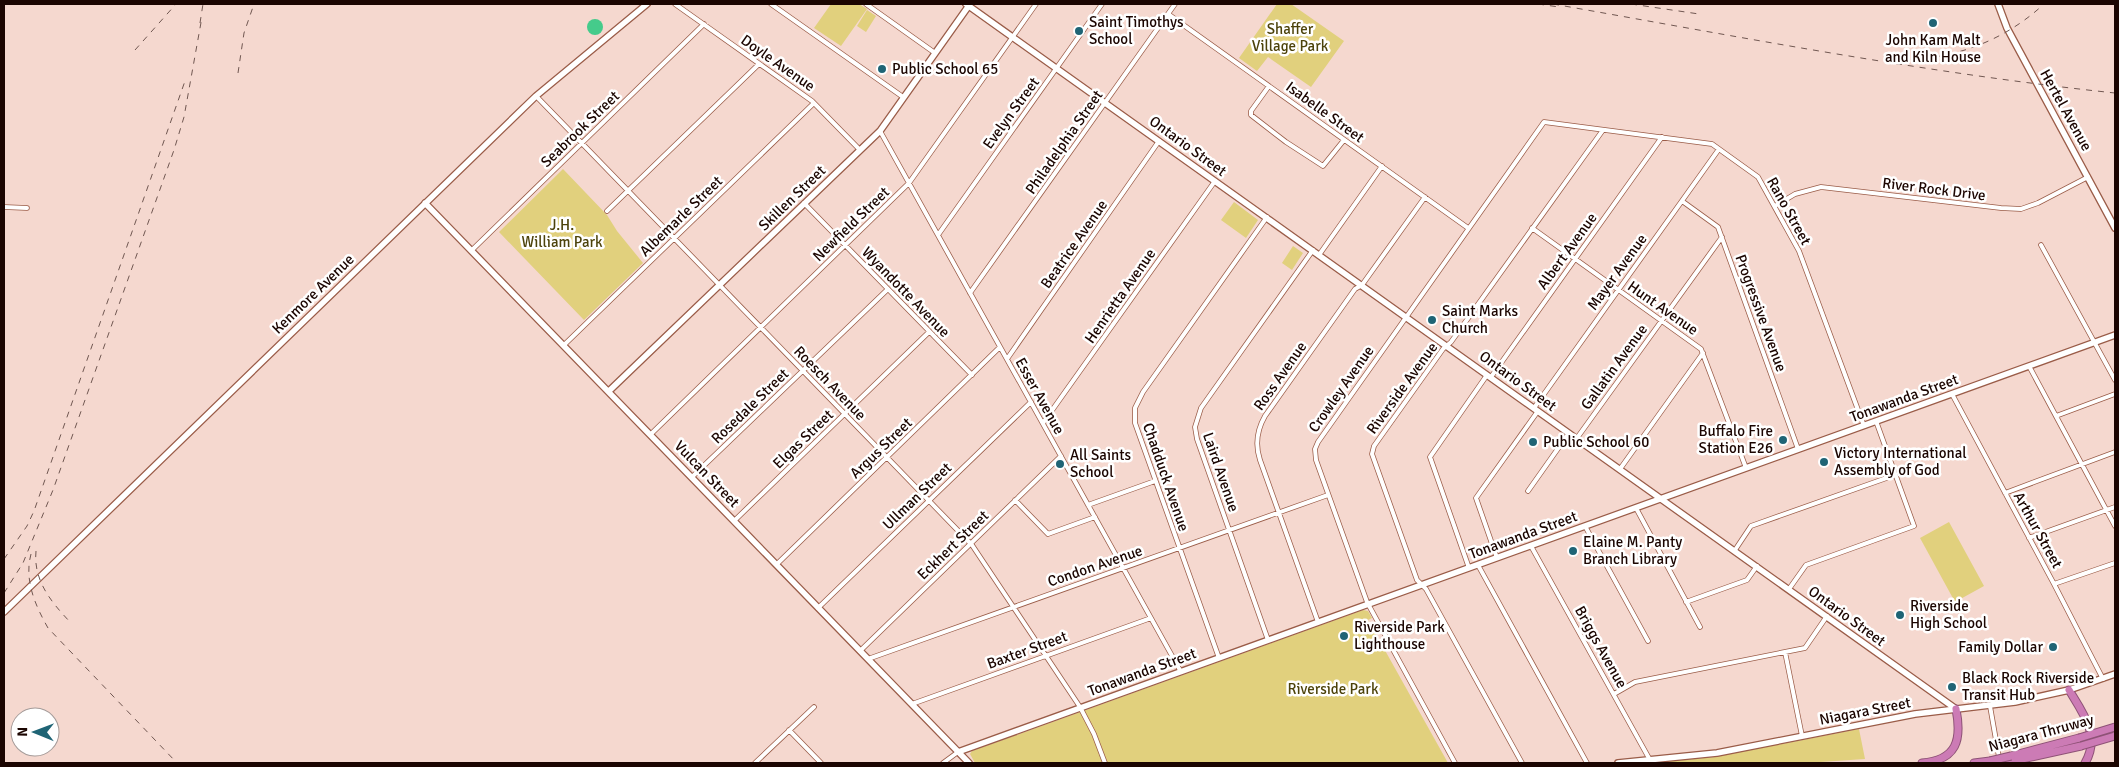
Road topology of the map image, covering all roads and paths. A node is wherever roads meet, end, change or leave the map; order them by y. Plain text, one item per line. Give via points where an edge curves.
1 (647, 4) edge
2 (674, 4) edge
3 (771, 4) edge
4 (866, 4) edge
5 (968, 4) edge
6 (1036, 4) edge
7 (1102, 4) edge
8 (1175, 4) edge
9 (1998, 4) edge
10 (1168, 14) junction
11 (704, 24) junction
12 (1012, 37) junction
13 (935, 52) junction
14 (759, 64) junction
15 (1056, 68) junction
16 (1269, 86) junction
17 (536, 96) junction
18 (903, 97) junction
19 (814, 103) junction
20 (1106, 103) junction
21 (1558, 124) joint
22 (1603, 130) junction
23 (880, 131) junction
24 (1662, 137) junction
25 (1344, 140) junction
26 (1159, 141) junction
27 (582, 143) junction
28 (1719, 149) junction
29 (860, 150) junction
30 (1382, 166) junction
31 (2088, 177) junction
32 (1216, 181) junction
33 (909, 183) junction
34 (628, 191) junction
35 (1425, 197) junction
36 (1682, 201) junction
37 (425, 203) junction
38 (804, 203) junction
39 (1775, 206) junction
40 (4, 207) edge
41 (27, 208) dead end
42 (607, 211) dead end
43 (1267, 218) junction
44 (1468, 228) junction
45 (1532, 228) junction
46 (2115, 228) edge
47 (938, 235) junction
48 (1722, 237) junction
49 (674, 238) junction
50 (2041, 244) dead end
51 (845, 245) junction
52 (472, 250) junction
53 (1313, 250) junction
54 (1319, 255) junction
55 (1575, 259) junction
56 (719, 285) junction
57 (1362, 285) junction
58 (888, 289) junction
59 (1618, 290) junction
60 (970, 293) junction
61 (1405, 316) junction
62 (1661, 320) junction
63 (761, 328) junction
64 (930, 332) junction
65 (2115, 335) edge
66 (2095, 343) junction
67 (564, 345) junction
68 (1447, 345) junction
69 (1000, 347) junction
70 (1702, 352) junction
71 (1007, 359) junction
72 (2029, 366) junction
73 (803, 371) junction
74 (972, 375) junction
75 (1489, 376) junction
76 (2115, 380) edge
77 (609, 391) junction
78 (1952, 394) junction
79 (2115, 394) edge
80 (1031, 402) junction
81 (1536, 409) junction
82 (845, 414) junction
83 (2056, 416) junction
84 (1876, 421) junction
85 (1043, 423) junction
86 (1864, 426) junction
87 (1569, 433) junction
88 (650, 434) junction
89 (1577, 438) junction
90 (1798, 449) junction
91 (2115, 452) edge
92 (1061, 456) junction
93 (886, 458) junction
94 (2082, 464) junction
95 (1746, 468) junction
96 (1620, 469) junction
97 (1895, 475) junction
98 (692, 477) junction
99 (1155, 482) junction
100 (1528, 491) dead end
101 (2004, 493) junction
102 (1328, 495) junction
103 (1662, 498) junction
104 (1015, 500) junction
105 (928, 501) junction
106 (1088, 505) junction
107 (2115, 507) edge
108 (1636, 508) junction
109 (2107, 510) junction
110 (1279, 513) junction
111 (1095, 517) junction
112 (734, 520) junction
113 (1585, 526) junction
114 (2115, 526) edge
115 (1230, 531) junction
116 (2029, 538) junction
117 (970, 544) junction
118 (1532, 546) junction
119 (1179, 548) junction
120 (1735, 550) junction
121 (1497, 558) junction
122 (2115, 563) edge
123 (776, 564) junction
124 (1478, 565) junction
125 (1757, 566) junction
126 (1123, 568) junction
127 (1470, 568) junction
128 (2054, 584) junction
129 (1421, 585) junction
130 (1789, 589) junction
131 (1686, 602) junction
132 (1368, 604) junction
133 (1013, 607) junction
134 (818, 608) junction
135 (4, 612) edge
136 (1827, 616) junction
137 (1151, 618) junction
138 (1318, 622) junction
139 (1700, 627) dead end
140 (1268, 640) junction
141 (1648, 642) dead end
142 (860, 651) junction
143 (1786, 652) junction
144 (1045, 655) junction
145 (1219, 658) junction
146 (868, 659) junction
147 (1181, 672) junction
148 (2115, 674) edge
149 (2103, 678) junction
150 (2069, 690) junction
151 (1614, 694) junction
152 (912, 704) junction
153 (1990, 706) junction
154 (814, 707) dead end
155 (1080, 708) junction
156 (1956, 709) junction
157 (2115, 727) edge
158 (789, 730) junction
159 (1802, 736) junction
160 (2115, 736) edge
161 (2080, 742) junction
162 (958, 752) junction
163 (2012, 758) junction
164 (1650, 760) junction
165 (755, 763) edge
166 (821, 763) edge
167 (943, 763) edge
168 (969, 763) edge
169 (1105, 763) edge
170 (1455, 763) edge
171 (1522, 763) edge
172 (1587, 763) edge
173 (1618, 763) edge
174 (1922, 763) edge
175 (1974, 763) edge
176 (2000, 763) edge
177 (2004, 763) edge
178 (2085, 763) edge

1 - 17 street, Kenmore Avenue
2 - 11 street, Doyle Avenue
3 - 18 street
4 - 13 street
5 - 12 street, Ontario Street
5 - 13 street, Skillen Street
6 - 12 street, Newfield Street
7 - 15 street, Evelyn Street
8 - 10 street, Philadelphia Street
9 - 31 street, Hertel Avenue via 2007,28
10 - 16 street, Isabelle Street
10 - 20 street, Philadelphia Street
11 - 14 street, Doyle Avenue
11 - 27 street, Seabrook Street
12 - 15 street, Ontario Street
12 - 33 street, Newfield Street
13 - 18 street, Skillen Street
14 - 19 street, Doyle Avenue
14 - 34 street
15 - 20 street, Ontario Street
15 - 47 street, Evelyn Street
16 - 25 street, Isabelle Street
16 - 25 street via 1251,113 1286,142 1324,166
17 - 27 street, Roesch Avenue
17 - 37 street, Kenmore Avenue
18 - 23 street, Skillen Street
19 - 29 street, Doyle Avenue
19 - 49 street, Albemarle Street
20 - 26 street, Ontario Street
20 - 60 street, Philadelphia Street
21 - 22 street, Rano Street
21 - 44 street, Crowley Avenue via 1544,122
22 - 24 street, Rano Street
22 - 45 street, Riverside Avenue
23 - 29 street, Skillen Street
23 - 33 street, Esser Avenue
24 - 28 street, Rano Street via 1712,144
24 - 55 street, Albert Avenue
25 - 30 street, Isabelle Street
26 - 32 street, Ontario Street
26 - 71 street, Beatrice Avenue
27 - 34 street, Roesch Avenue
27 - 52 street, Seabrook Street
28 - 36 street, Mayer Avenue
28 - 39 street, Rano Street via 1758,177
29 - 38 street, Skillen Street
30 - 35 street, Isabelle Street
30 - 54 street
31 - 39 street, River Rock Drive via 2021,209 1821,187 1795,194
31 - 46 street, Hertel Avenue
32 - 43 street, Ontario Street
32 - 85 street, Henrietta Avenue
33 - 47 street, Esser Avenue
33 - 51 street, Newfield Street
34 - 42 street
34 - 49 street, Roesch Avenue
35 - 44 street, Isabelle Street
35 - 57 street, Ross Avenue
36 - 48 street, Progressive Avenue via 1718,227
36 - 59 street, Mayer Avenue
37 - 52 street, Vulcan Street
37 - 135 street, Kenmore Avenue
38 - 51 street, Wyandotte Avenue
38 - 56 street, Skillen Street
39 - 86 street, Rano Street via 1801,256
40 - 41 street
43 - 53 street, Ontario Street
43 - 99 street, Chadduck Avenue via 1136,404 1135,423
44 - 61 street, Crowley Avenue
45 - 55 street, Hunt Avenue
45 - 68 street, Riverside Avenue
47 - 60 street, Esser Avenue
48 - 62 street, Gallatin Avenue
48 - 90 street, Progressive Avenue
49 - 56 street, Roesch Avenue
49 - 67 street, Albemarle Street
50 - 66 street
51 - 58 street, Wyandotte Avenue
51 - 63 street, Newfield Street
52 - 67 street, Vulcan Street
53 - 54 street, Ontario Street
53 - 115 street, Laird Avenue via 1201,408 1196,420 1197,439
54 - 57 street, Ontario Street
55 - 59 street, Hunt Avenue
55 - 75 street, Albert Avenue
56 - 63 street, Roesch Avenue
56 - 77 street, Skillen Street
57 - 61 street, Ontario Street
57 - 110 street, Ross Avenue via 1355,289 1259,428 1258,454
58 - 64 street, Wyandotte Avenue
58 - 73 street, Rosedale Street
59 - 62 street, Hunt Avenue
59 - 81 street, Mayer Avenue
60 - 69 street, Esser Avenue
61 - 68 street, Ontario Street
61 - 102 street, Crowley Avenue via 1318,442 1316,460
62 - 70 street, Hunt Avenue
62 - 89 street, Gallatin Avenue
63 - 73 street, Roesch Avenue
63 - 88 street, Newfield Street
64 - 74 street, Wyandotte Avenue
64 - 82 street, Elgas Street
65 - 66 street, Tonawanda Street
66 - 72 street, Tonawanda Street
66 - 76 street
67 - 77 street, Vulcan Street
68 - 75 street, Ontario Street
68 - 129 street, Riverside Avenue via 1374,446 1372,454
69 - 71 street, Esser Avenue
69 - 74 street, Argus Street
70 - 95 street, Hunt Avenue
70 - 96 street
71 - 80 street, Esser Avenue
72 - 78 street, Tonawanda Street
72 - 83 street
73 - 82 street, Roesch Avenue
73 - 98 street, Rosedale Street
74 - 93 street, Argus Street
75 - 81 street, Ontario Street
75 - 127 street, Albert Avenue via 1430,457
77 - 88 street, Vulcan Street
78 - 84 street, Tonawanda Street
78 - 101 street, Arthur Street
79 - 83 street
80 - 85 street, Esser Avenue
80 - 105 street, Ullman Street
81 - 87 street, Ontario Street
81 - 121 street, Mayer Avenue via 1476,498
82 - 93 street, Roesch Avenue
82 - 112 street, Elgas Street
83 - 94 street
84 - 86 street, Tonawanda Street
84 - 97 street
85 - 92 street, Esser Avenue
86 - 90 street, Tonawanda Street
87 - 89 street, Ontario Street
87 - 100 street
88 - 98 street, Vulcan Street
89 - 96 street, Ontario Street
90 - 95 street, Tonawanda Street
91 - 94 street
92 - 104 street, Eckhert Street
92 - 106 street, Esser Avenue
93 - 105 street, Roesch Avenue
93 - 123 street, Argus Street
94 - 101 street
94 - 109 street
95 - 103 street, Tonawanda Street
96 - 103 street, Ontario Street
97 - 120 street via 1752,526
97 - 130 street via 1914,526 1806,565
98 - 112 street, Vulcan Street
99 - 106 street
99 - 119 street, Chadduck Avenue
101 - 116 street, Arthur Street
102 - 110 street, Condon Avenue
102 - 132 street, Crowley Avenue
103 - 108 street, Tonawanda Street
103 - 120 street, Ontario Street
104 - 111 street via 1048,534
104 - 117 street, Eckhert Street
105 - 117 street, Roesch Avenue
105 - 134 street, Ullman Street
106 - 111 street, Esser Avenue
107 - 109 street
108 - 113 street, Tonawanda Street
108 - 131 street
109 - 114 street
109 - 116 street
110 - 115 street, Condon Avenue
110 - 138 street, Ross Avenue
111 - 126 street, Esser Avenue
112 - 123 street, Vulcan Street
113 - 118 street, Tonawanda Street
113 - 141 street
115 - 119 street, Condon Avenue
115 - 140 street, Laird Avenue
116 - 128 street, Arthur Street
117 - 133 street, Roesch Avenue
117 - 142 street, Eckhert Street
118 - 121 street, Tonawanda Street
118 - 151 street, Briggs Avenue
119 - 126 street, Condon Avenue
119 - 145 street, Chadduck Avenue
120 - 125 street, Ontario Street
121 - 124 street, Tonawanda Street
122 - 128 street
123 - 134 street, Vulcan Street
124 - 127 street, Tonawanda Street
124 - 172 street
125 - 130 street, Ontario Street
125 - 131 street via 1747,580
126 - 133 street, Condon Avenue
126 - 137 street, Esser Avenue
127 - 129 street, Tonawanda Street
128 - 149 street, Arthur Street
129 - 132 street, Tonawanda Street
129 - 171 street, Riverside Avenue
130 - 136 street, Ontario Street
131 - 139 street
132 - 138 street, Tonawanda Street
132 - 170 street, Crowley Avenue
133 - 144 street, Roesch Avenue
133 - 146 street, Condon Avenue
134 - 142 street, Vulcan Street
136 - 143 street via 1805,648
136 - 156 street, Ontario Street
137 - 144 street, Baxter Street
137 - 147 street, Esser Avenue
138 - 140 street, Tonawanda Street
140 - 145 street, Tonawanda Street
142 - 146 street, Vulcan Street
143 - 151 street via 1636,682
143 - 159 street
144 - 152 street, Baxter Street
144 - 155 street, Roesch Avenue
145 - 147 street, Tonawanda Street
146 - 152 street, Vulcan Street
147 - 155 street, Tonawanda Street
148 - 149 street, Niagara Street
149 - 150 street, Niagara Street
150 - 153 street, Niagara Street
150 - 178 highway via 2088,722 2091,734 2091,750
151 - 164 street, Briggs Avenue
152 - 162 street, Vulcan Street
153 - 156 street, Niagara Street
153 - 176 street
154 - 158 street
155 - 162 street, Tonawanda Street
155 - 169 street, Roesch Avenue
156 - 159 street, Niagara Street
156 - 174 highway via 1959,735 1952,750 1942,759
157 - 161 highway, Niagara Thruway, bridge
158 - 165 street
158 - 166 street
159 - 164 street, Niagara Street via 1716,753
160 - 161 highway, Niagara Thruway, bridge
161 - 163 highway, Niagara Thruway
162 - 167 street, Tonawanda Street
162 - 168 street, Vulcan Street
163 - 175 highway, Niagara Thruway, bridge
163 - 177 highway, Niagara Thruway
164 - 173 street, Niagara Street

